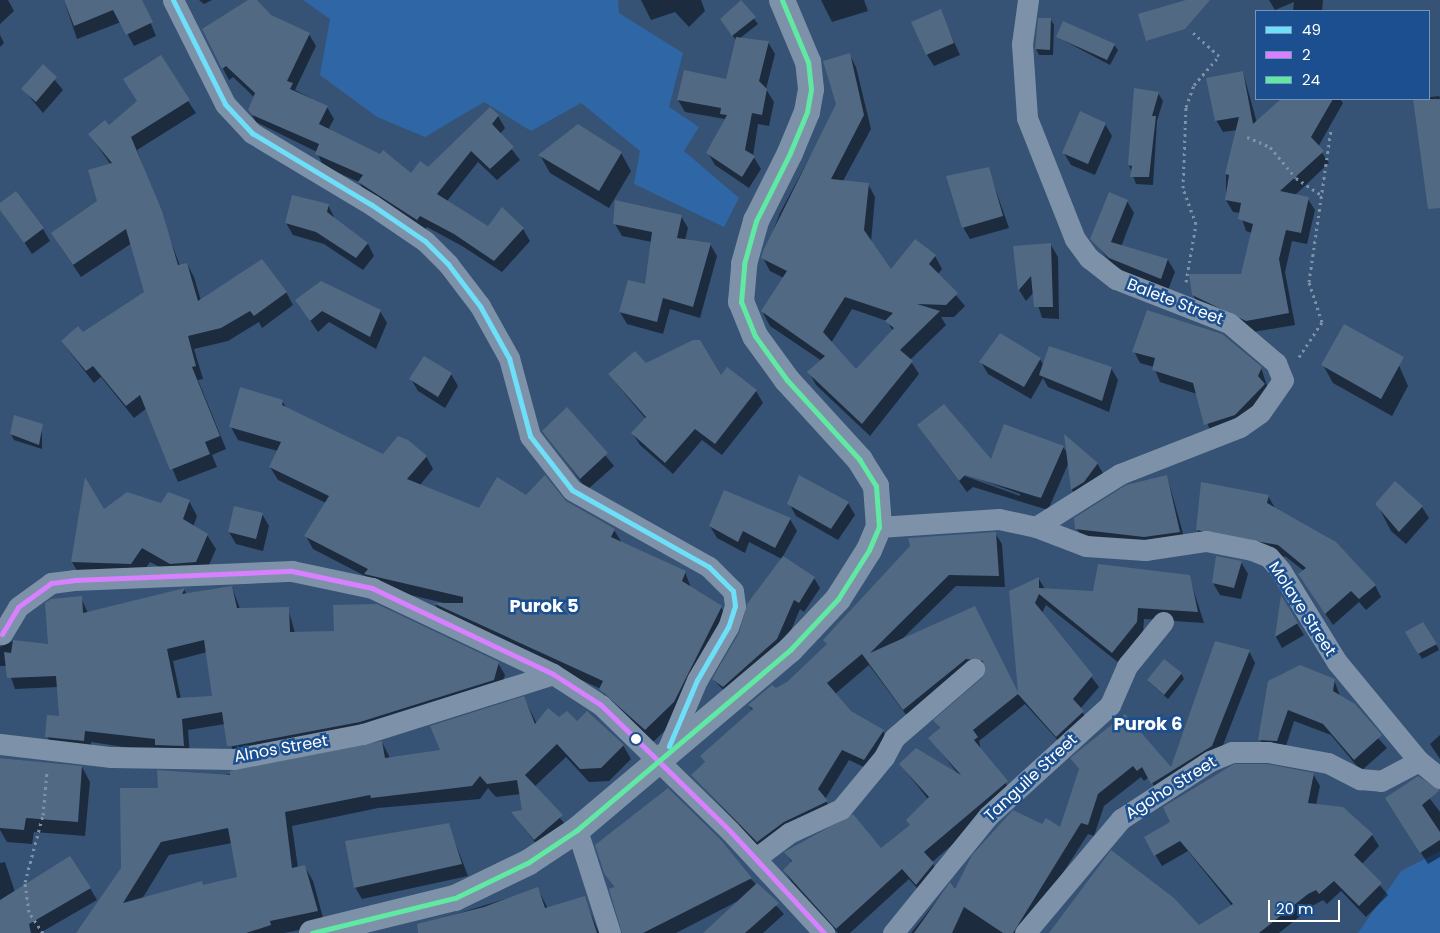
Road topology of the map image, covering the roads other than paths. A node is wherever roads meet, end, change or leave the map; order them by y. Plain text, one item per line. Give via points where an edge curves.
1 (173, 0) edge
2 (782, 0) edge
3 (1028, 0) edge
4 (879, 527) junction
5 (1036, 527) junction
6 (1163, 622) dead end
7 (2, 634) dead end
8 (974, 669) dead end
9 (553, 674) junction
10 (0, 744) edge
11 (662, 756) junction
12 (1419, 761) junction
13 (1440, 778) edge
14 (578, 830) junction
15 (756, 858) junction
16 (312, 933) edge
17 (610, 933) edge
18 (824, 933) edge
19 (893, 933) edge
20 (1025, 933) edge

1 - 11 street via 225,104 252,133 380,210 425,241 448,264 480,306 509,358 530,436 572,490 709,567 733,591 735,606 728,627 697,680
2 - 4 street via 808,62 811,89 807,112 790,153 756,221 744,264 741,302 755,336 787,380 860,460 876,486
3 - 5 street, Balete Street via 1022,92 1027,118 1067,226 1089,258 1116,279 1229,323 1276,362 1283,380 1260,413 1240,427 1120,474
4 - 5 street, Molave Street via 1000,520
4 - 11 street via 838,599 796,643
5 - 12 street, Molave Street via 1086,546 1144,550 1206,541 1269,557 1337,662
6 - 19 street, Tanguile Street via 1127,666 1110,705 988,816
7 - 9 street via 18,607 51,584 292,571 372,588
8 - 15 street via 894,738 884,757 841,809 789,833
9 - 10 street, Alnos Street via 363,734 234,759 111,757
9 - 11 street via 601,704
11 - 14 street
11 - 15 street
12 - 13 street, Molave Street
12 - 20 street, Agoho Street via 1382,781 1360,779 1328,763 1268,752 1232,752 1210,761 1121,819
14 - 16 street via 529,862 455,898
14 - 17 street
15 - 18 street

